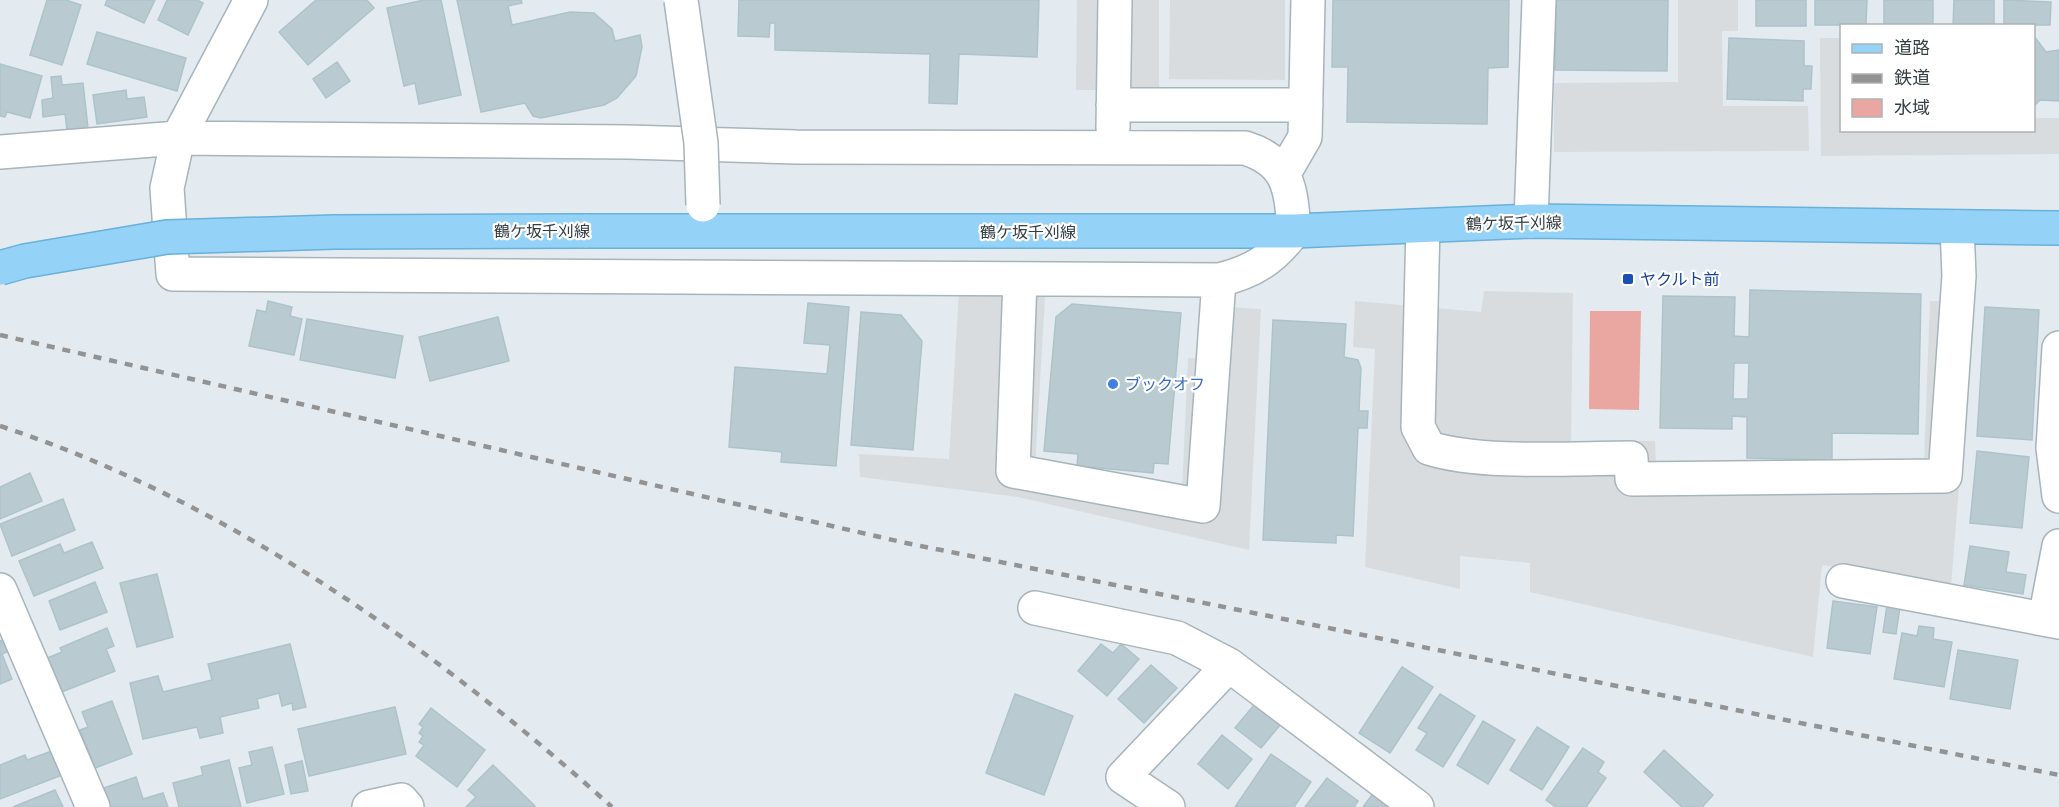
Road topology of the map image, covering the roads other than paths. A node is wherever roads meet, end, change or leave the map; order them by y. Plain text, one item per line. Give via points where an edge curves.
1 (681, 0) edge
2 (1115, 0) edge
3 (1308, 0) edge
4 (1539, 0) edge
5 (249, 1) edge
6 (1113, 105) junction
7 (1306, 105) junction
8 (178, 138) junction
9 (1112, 148) junction
10 (0, 152) edge
11 (1283, 175) junction
12 (703, 219) junction
13 (1531, 221) junction
14 (1423, 226) junction
15 (1957, 227) junction
16 (2059, 228) edge
17 (1294, 231) junction
18 (0, 268) edge
19 (1020, 279) junction
20 (1219, 280) junction
21 (2059, 348) edge
22 (2059, 496) edge
23 (2059, 546) edge
24 (1843, 581) dead end
25 (0, 590) edge
26 (1035, 608) dead end
27 (2052, 620) edge
28 (1229, 665) junction
29 (93, 807) edge
30 (369, 807) edge
31 (407, 807) edge
32 (1168, 807) edge
33 (1417, 807) edge

1 - 12 street, bridge via 701,143
2 - 6 street
3 - 7 street
4 - 13 street
5 - 8 street
6 - 7 street
6 - 9 street
7 - 11 street via 1305,137
8 - 9 street
8 - 10 street
8 - 19 street via 167,188 172,274
9 - 11 street via 1245,148 1272,161
11 - 17 street via 1292,193
12 - 17 main road, 鶴ケ坂千刈線
12 - 18 main road, 鶴ケ坂千刈線, bridge via 584,231 167,237
13 - 14 main road, 鶴ケ坂千刈線
13 - 15 main road, 鶴ケ坂千刈線
14 - 15 street via 1418,427 1429,448 1446,453 1511,457 1631,458 1632,479 1945,477 1959,276
14 - 17 main road, 鶴ケ坂千刈線
15 - 16 main road, 鶴ケ坂千刈線
17 - 20 street via 1264,264 1245,274
19 - 20 street
19 - 20 street via 1012,471 1203,506
21 - 22 street via 2053,448
23 - 27 street
24 - 27 street
25 - 29 street
26 - 28 street via 1177,638
28 - 32 street via 1123,777
28 - 33 street
30 - 31 street via 401,800

